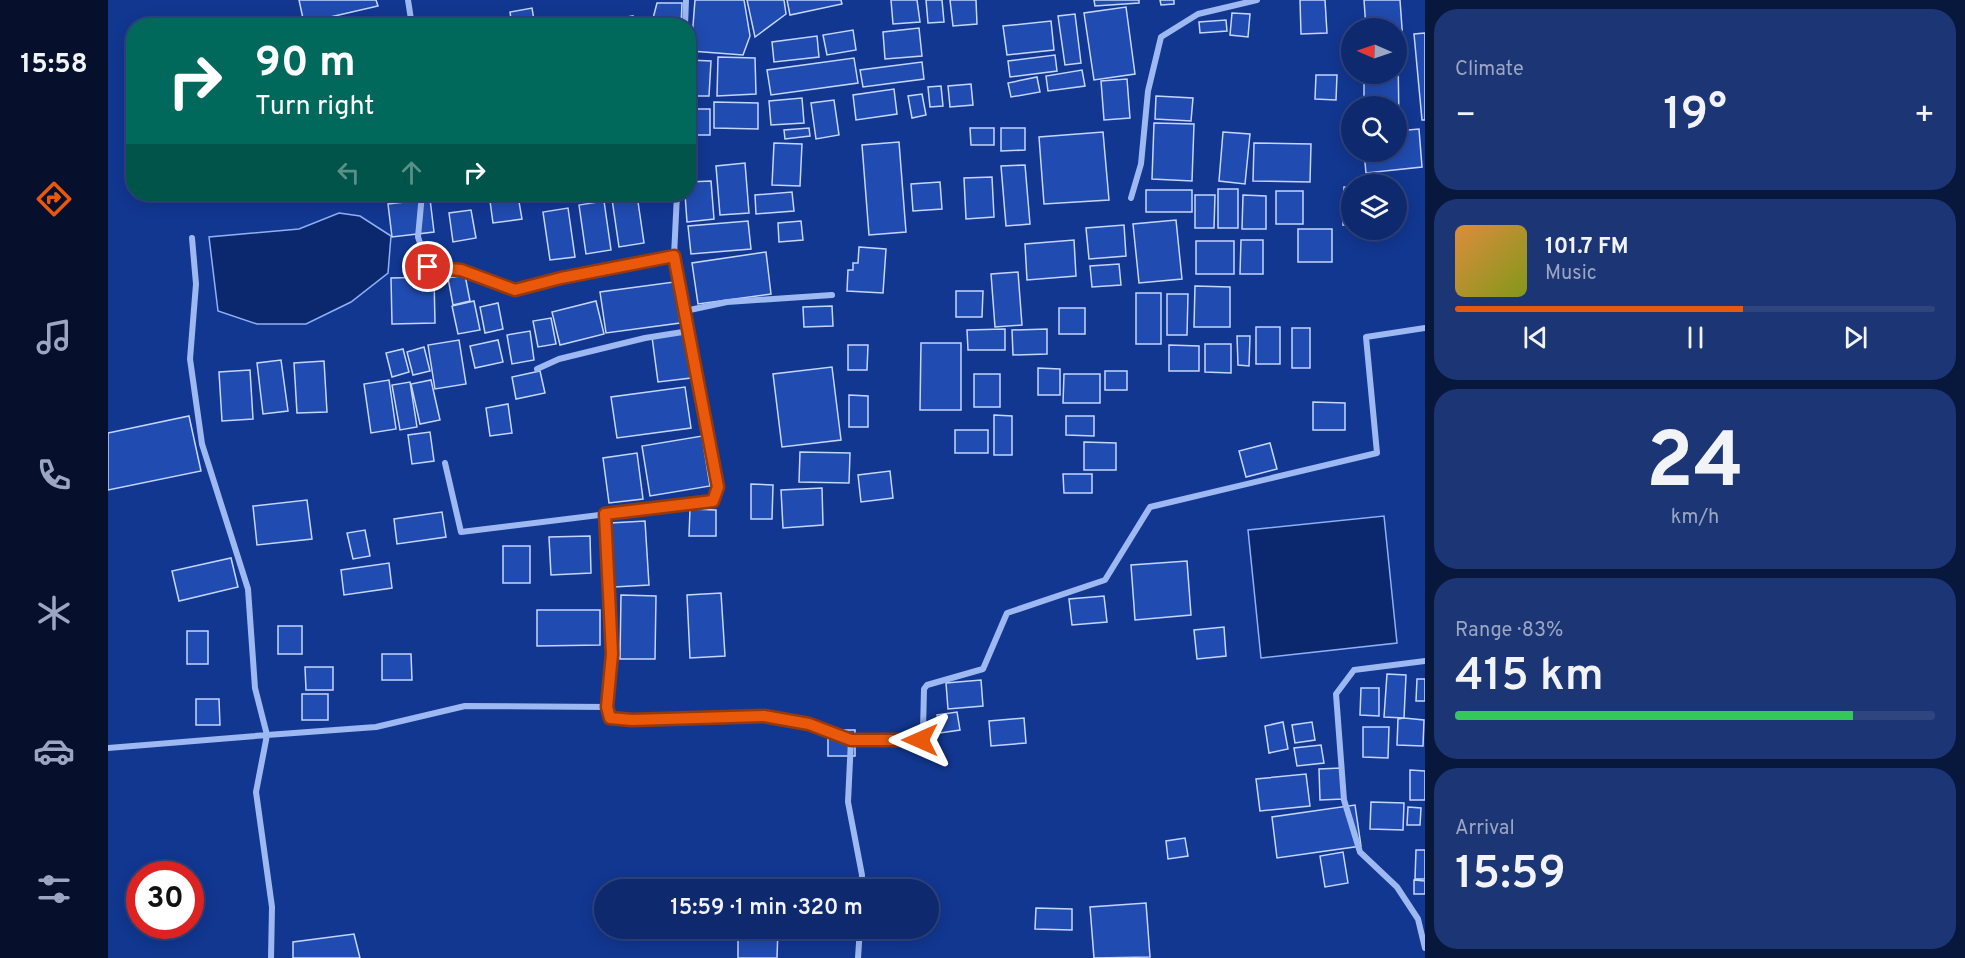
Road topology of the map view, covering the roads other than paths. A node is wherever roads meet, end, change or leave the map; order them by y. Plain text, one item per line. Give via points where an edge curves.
1 (408, 0) edge
2 (686, 0) edge
3 (1257, 0) edge
4 (411, 18) edge
5 (685, 18) edge
6 (1131, 198) dead end
7 (421, 201) edge
8 (677, 201) edge
9 (192, 238) dead end
10 (674, 256) junction
11 (832, 295) dead end
12 (685, 311) junction
13 (1425, 328) edge
14 (689, 331) junction
15 (537, 369) dead end
16 (445, 463) dead end
17 (605, 514) junction
18 (1425, 661) edge
19 (607, 707) junction
20 (267, 735) junction
21 (851, 740) junction
22 (108, 748) edge
23 (862, 879) edge
24 (859, 939) edge
25 (1425, 948) edge
26 (271, 958) edge
27 (858, 958) edge

1 - 4 street
2 - 5 street
3 - 6 street via 1198,14 1161,36 1148,91 1141,164
7 - 10 street via 418,237 428,267 461,270 515,290
8 - 10 street
9 - 20 street via 196,284 190,359 202,444 248,589 255,688
10 - 12 street
11 - 12 street via 727,302
12 - 14 street
13 - 21 street via 1366,338 1377,453 1150,507 1105,580 1007,613 982,669 927,685 920,740
14 - 15 street via 559,358
14 - 17 street via 715,463 718,487 713,501
16 - 17 street via 461,532
17 - 19 street via 612,654
18 - 25 street via 1354,670 1336,694 1344,800 1360,852 1397,887 1418,919
19 - 20 street via 465,706 376,727
19 - 21 street via 610,718 632,720 764,716 809,724
20 - 22 street
20 - 26 street via 256,792 272,907
21 - 23 street via 848,802
24 - 27 street

